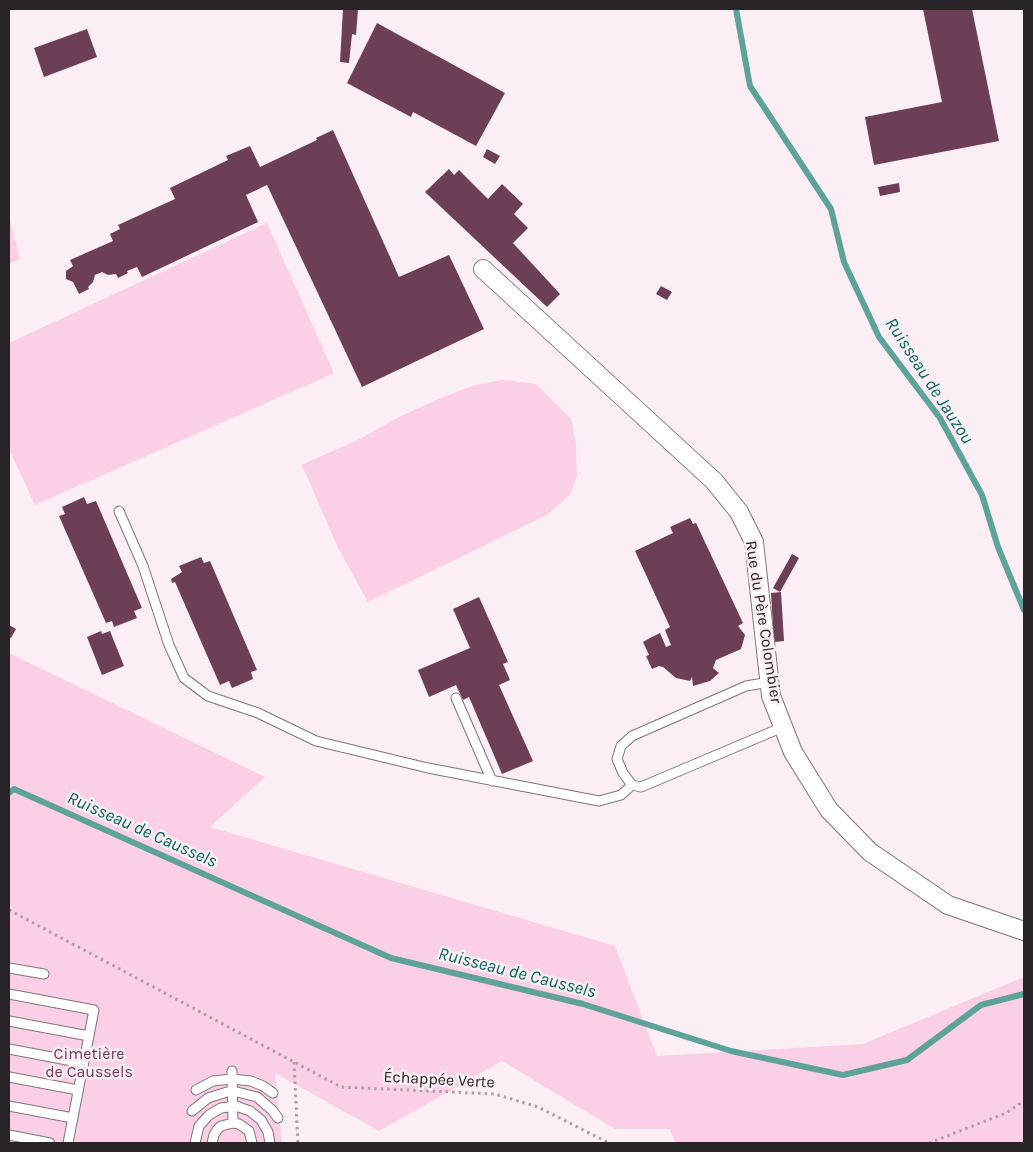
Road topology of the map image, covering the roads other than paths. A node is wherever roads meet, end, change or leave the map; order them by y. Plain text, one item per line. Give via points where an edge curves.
1 (483, 269) dead end
2 (119, 511) dead end
3 (770, 682) junction
4 (456, 698) dead end
5 (783, 727) junction
6 (492, 781) junction
7 (632, 784) junction
8 (1024, 931) edge
9 (9, 968) edge
10 (44, 974) dead end
11 (9, 994) edge
12 (9, 1021) edge
13 (89, 1036) junction
14 (9, 1050) edge
15 (83, 1063) junction
16 (232, 1075) junction
17 (9, 1077) edge
18 (78, 1090) junction
19 (196, 1090) dead end
20 (232, 1092) junction
21 (273, 1093) dead end
22 (9, 1106) edge
23 (232, 1107) junction
24 (192, 1111) dead end
25 (73, 1118) junction
26 (278, 1118) dead end
27 (233, 1123) junction
28 (9, 1136) edge
29 (50, 1143) edge
30 (68, 1143) edge
31 (195, 1143) edge
32 (212, 1143) edge
33 (252, 1143) edge
34 (270, 1143) edge

1 - 3 street, Rue du Père Colombier via 714,481 739,512 754,542
2 - 6 lane via 184,678 208,696 258,712 316,741
3 - 5 street, Rue du Père Colombier via 771,696
3 - 7 lane via 746,686 632,736 621,746 617,759
4 - 6 lane
5 - 7 lane via 657,782 641,787
5 - 8 street, Rue du Père Colombier via 793,752 829,810 870,852 948,906
6 - 7 lane via 599,801 621,795
9 - 10 lane
11 - 13 lane via 94,1010
12 - 13 lane
13 - 15 lane
14 - 15 lane
15 - 18 lane
16 - 19 lane
16 - 20 lane
16 - 21 lane
17 - 18 lane
18 - 25 lane
20 - 23 lane
20 - 24 lane via 208,1098
20 - 26 lane via 257,1097
22 - 25 lane
23 - 27 lane
23 - 31 lane via 209,1115 199,1126
23 - 34 lane via 250,1110 261,1120
25 - 30 lane
27 - 32 lane via 216,1130
27 - 33 lane via 248,1131
28 - 29 lane

